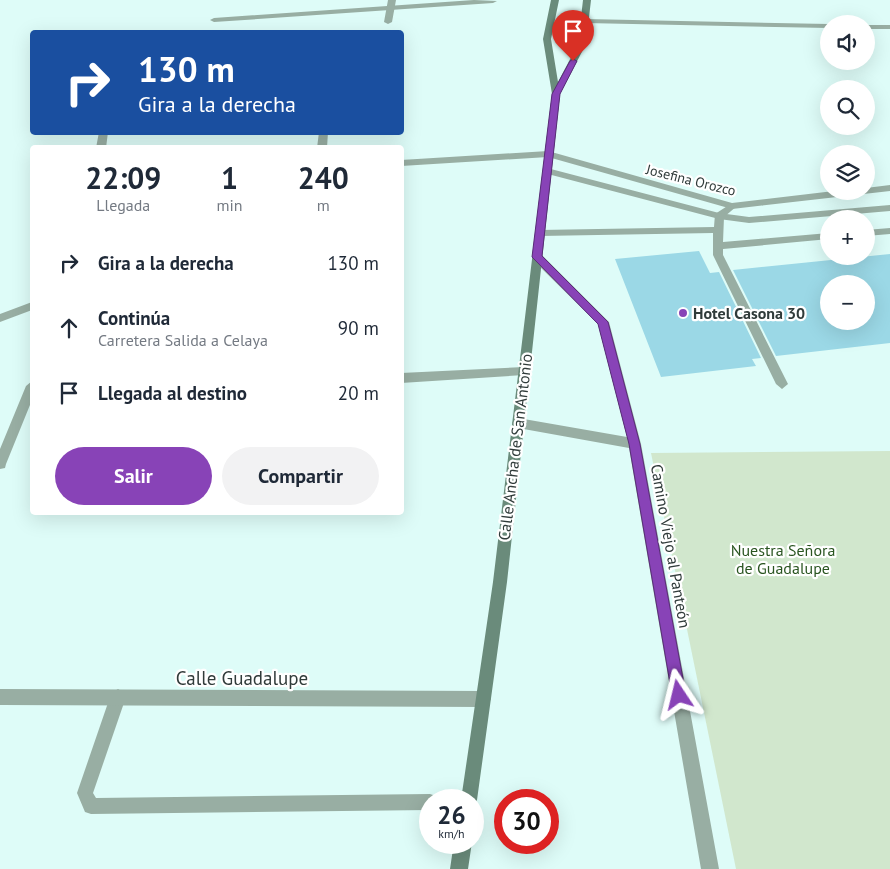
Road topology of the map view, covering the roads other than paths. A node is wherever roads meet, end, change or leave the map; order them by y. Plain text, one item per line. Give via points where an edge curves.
1 (392, 0) edge
2 (556, 0) edge
3 (587, 0) edge
4 (493, 1) edge
5 (389, 9) junction
6 (214, 20) dead end
7 (584, 21) junction
8 (388, 22) dead end
9 (820, 26) edge
10 (875, 27) edge
11 (890, 27) edge
12 (556, 94) junction
13 (548, 154) junction
14 (404, 163) edge
15 (547, 170) junction
16 (890, 188) edge
17 (732, 206) junction
18 (890, 208) edge
19 (719, 216) junction
20 (719, 230) junction
21 (890, 231) edge
22 (875, 232) edge
23 (540, 233) junction
24 (820, 237) edge
25 (719, 246) junction
26 (537, 257) junction
27 (30, 307) edge
28 (0, 318) edge
29 (524, 371) junction
30 (404, 378) edge
31 (782, 384) dead end
32 (30, 391) edge
33 (518, 423) junction
34 (635, 444) junction
35 (1, 460) edge
36 (0, 697) edge
37 (118, 697) junction
38 (483, 699) junction
39 (471, 789) edge
40 (419, 802) edge
41 (461, 854) edge
42 (459, 869) edge
43 (710, 869) edge

1 - 5 street
2 - 12 main road via 547,39
3 - 7 main road
4 - 5 street
5 - 6 street
5 - 8 street
7 - 9 street
7 - 12 main road via 582,44
10 - 11 street
12 - 13 main road, Calle Ancha de San Antonio
13 - 14 street, Josefina Orozco
13 - 15 main road, Calle Ancha de San Antonio
13 - 17 street, Josefina Orozco
15 - 19 street, Josefina Orozco
15 - 23 main road, Calle Ancha de San Antonio
16 - 17 street, Josefina Orozco
17 - 19 street
18 - 19 street, Josefina Orozco via 749,220
19 - 20 street
20 - 23 street
20 - 25 street
21 - 22 street
23 - 26 main road, Calle Ancha de San Antonio
24 - 25 street
25 - 31 street via 718,255
26 - 29 main road, Calle Ancha de San Antonio
26 - 34 street, Camino Viejo al Panteón via 603,322
27 - 28 street
29 - 30 street
29 - 33 main road, Calle Ancha de San Antonio
32 - 35 street
33 - 34 street
33 - 38 main road, Calle Ancha de San Antonio
34 - 43 street, Camino Viejo al Panteón
36 - 37 street, Calle Guadalupe
37 - 38 street, Calle Guadalupe
37 - 40 street via 85,792 91,806
38 - 39 main road, Calle Ancha de San Antonio
41 - 42 main road

